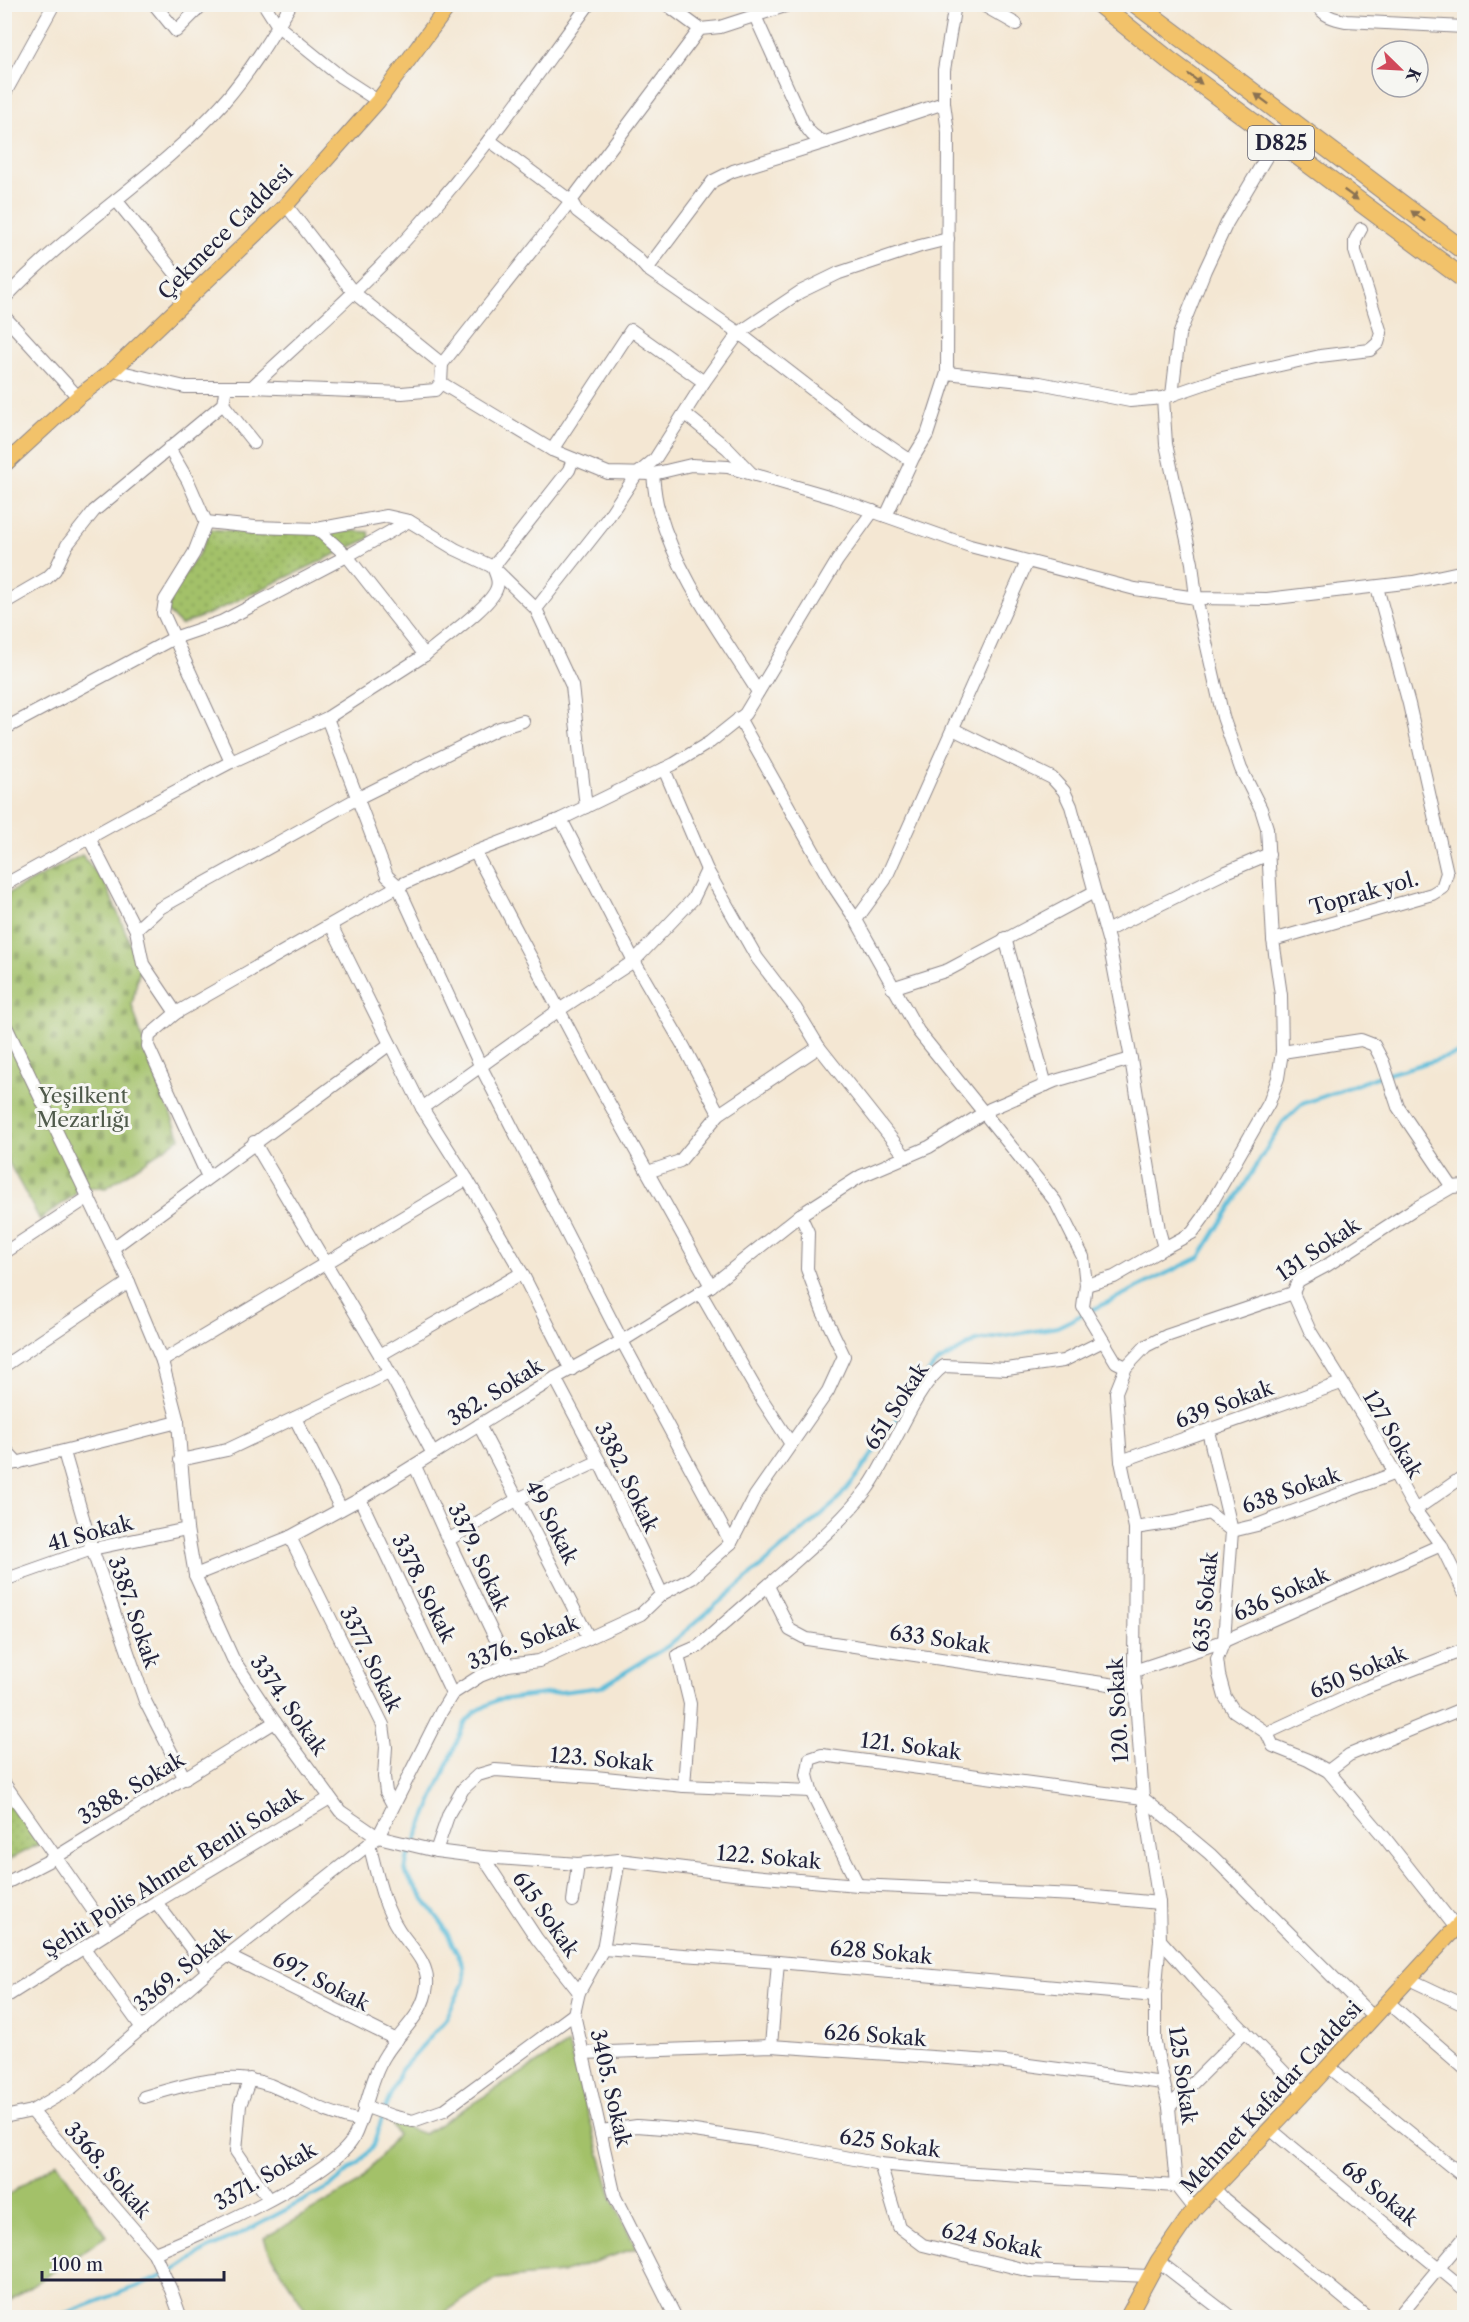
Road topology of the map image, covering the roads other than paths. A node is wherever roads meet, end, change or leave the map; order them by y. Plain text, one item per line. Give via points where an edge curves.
1 (54, 4) edge
2 (154, 4) edge
3 (203, 4) edge
4 (264, 4) edge
5 (291, 4) edge
6 (450, 4) edge
7 (589, 4) edge
8 (666, 4) edge
9 (790, 4) edge
10 (955, 4) edge
11 (981, 4) edge
12 (1084, 4) edge
13 (1099, 4) edge
14 (1137, 4) edge
15 (1317, 4) edge
16 (755, 16) junction
17 (1016, 24) dead end
18 (278, 26) junction
19 (1464, 27) edge
20 (700, 28) junction
21 (1170, 61) junction
22 (4, 95) edge
23 (378, 102) junction
24 (944, 103) junction
25 (489, 140) junction
26 (826, 142) junction
27 (1268, 154) dead end
28 (116, 200) junction
29 (572, 201) junction
30 (286, 206) junction
31 (1361, 229) dead end
32 (948, 239) junction
33 (1464, 251) edge
34 (646, 269) junction
35 (1464, 279) edge
36 (353, 292) junction
37 (193, 294) junction
38 (4, 299) edge
39 (4, 316) edge
40 (738, 333) junction
41 (442, 364) junction
42 (113, 370) junction
43 (948, 373) junction
44 (704, 382) junction
45 (441, 383) junction
46 (226, 387) junction
47 (252, 387) junction
48 (1168, 396) junction
49 (78, 397) junction
50 (224, 404) junction
51 (685, 414) junction
52 (254, 443) dead end
53 (170, 448) junction
54 (552, 450) junction
55 (573, 459) junction
56 (911, 461) junction
57 (4, 465) edge
58 (752, 473) junction
59 (652, 474) junction
60 (636, 475) junction
61 (873, 511) junction
62 (886, 516) junction
63 (409, 521) junction
64 (206, 522) junction
65 (317, 529) junction
66 (347, 556) junction
67 (1027, 562) junction
68 (493, 567) junction
69 (1464, 571) edge
70 (1377, 587) junction
71 (1196, 598) junction
72 (4, 603) edge
73 (536, 609) junction
74 (174, 638) junction
75 (425, 655) junction
76 (758, 692) junction
77 (327, 718) junction
78 (740, 718) junction
79 (523, 721) dead end
80 (4, 729) edge
81 (953, 729) junction
82 (231, 762) junction
83 (664, 769) junction
84 (358, 798) junction
85 (586, 807) junction
86 (561, 819) junction
87 (89, 838) junction
88 (475, 852) junction
89 (1269, 854) junction
90 (707, 870) junction
91 (4, 885) edge
92 (398, 886) junction
93 (1094, 892) junction
94 (856, 920) junction
95 (331, 925) junction
96 (136, 930) junction
97 (1106, 931) junction
98 (1005, 938) junction
99 (1274, 940) junction
100 (634, 962) junction
101 (892, 988) junction
102 (559, 1010) junction
103 (176, 1013) junction
104 (4, 1022) edge
105 (390, 1044) junction
106 (819, 1047) junction
107 (1282, 1052) junction
108 (1131, 1059) junction
109 (480, 1065) junction
110 (1046, 1085) junction
111 (422, 1108) junction
112 (984, 1113) junction
113 (719, 1114) junction
114 (254, 1142) junction
115 (906, 1157) junction
116 (648, 1172) junction
117 (208, 1177) junction
118 (467, 1179) junction
119 (1458, 1186) edge
120 (89, 1197) junction
121 (800, 1215) junction
122 (113, 1248) junction
123 (1164, 1248) junction
124 (4, 1253) edge
125 (324, 1263) junction
126 (522, 1273) junction
127 (129, 1282) junction
128 (1086, 1285) junction
129 (706, 1289) junction
130 (1293, 1293) junction
131 (622, 1341) junction
132 (1103, 1341) junction
133 (380, 1355) junction
134 (162, 1361) junction
135 (4, 1366) edge
136 (1126, 1367) junction
137 (571, 1370) junction
138 (389, 1373) junction
139 (555, 1378) junction
140 (1341, 1383) junction
141 (295, 1418) junction
142 (178, 1422) junction
143 (479, 1425) junction
144 (1208, 1431) junction
145 (791, 1444) junction
146 (4, 1448) edge
147 (64, 1452) junction
148 (433, 1454) junction
149 (180, 1460) junction
150 (599, 1461) junction
151 (1121, 1461) junction
152 (18, 1463) junction
153 (4, 1466) edge
154 (415, 1466) junction
155 (1393, 1473) junction
156 (1464, 1476) edge
157 (360, 1499) junction
158 (518, 1499) junction
159 (341, 1509) junction
160 (1415, 1510) junction
161 (1136, 1528) junction
162 (187, 1529) junction
163 (1232, 1530) junction
164 (290, 1537) junction
165 (448, 1540) junction
166 (731, 1543) junction
167 (1441, 1545) junction
168 (92, 1549) junction
169 (195, 1575) junction
170 (4, 1580) edge
171 (768, 1586) junction
172 (1464, 1592) edge
173 (662, 1594) junction
174 (589, 1638) junction
175 (1224, 1641) junction
176 (1464, 1650) edge
177 (508, 1665) junction
178 (1134, 1671) junction
179 (1136, 1688) junction
180 (452, 1694) junction
181 (1464, 1708) edge
182 (275, 1722) junction
183 (1267, 1733) junction
184 (1328, 1771) junction
185 (185, 1779) junction
186 (4, 1783) edge
187 (684, 1786) junction
188 (811, 1791) junction
189 (330, 1798) junction
190 (1143, 1798) junction
191 (393, 1805) junction
192 (374, 1840) junction
193 (436, 1851) junction
194 (56, 1857) junction
195 (483, 1857) junction
196 (619, 1860) junction
197 (578, 1864) junction
198 (4, 1884) edge
199 (858, 1885) junction
200 (573, 1901) dead end
201 (156, 1902) junction
202 (1159, 1904) junction
203 (1460, 1924) edge
204 (108, 1932) junction
205 (1160, 1940) junction
206 (84, 1948) junction
207 (603, 1949) junction
208 (228, 1956) junction
209 (778, 1962) junction
210 (208, 1971) junction
211 (1409, 1978) junction
212 (579, 1992) junction
213 (1155, 1996) junction
214 (4, 1998) edge
215 (1388, 2002) junction
216 (1464, 2005) edge
217 (574, 2014) junction
218 (1374, 2018) junction
219 (142, 2028) junction
220 (1245, 2031) junction
221 (397, 2040) junction
222 (771, 2046) junction
223 (582, 2053) junction
224 (1328, 2066) junction
225 (1464, 2068) edge
226 (250, 2079) junction
227 (1163, 2083) junction
228 (1304, 2093) junction
229 (144, 2097) dead end
230 (364, 2106) junction
231 (1169, 2107) junction
232 (32, 2111) junction
233 (4, 2117) edge
234 (360, 2121) junction
235 (1270, 2129) junction
236 (601, 2131) junction
237 (880, 2164) junction
238 (1464, 2177) edge
239 (1176, 2186) junction
240 (1214, 2188) junction
241 (269, 2199) junction
242 (1194, 2209) junction
243 (1464, 2238) edge
244 (154, 2253) junction
245 (1158, 2261) junction
246 (1440, 2268) junction
247 (1149, 2276) junction
248 (1464, 2289) edge
249 (1136, 2310) edge
250 (181, 2318) edge
251 (676, 2318) edge
252 (1127, 2318) edge
253 (1232, 2318) edge
254 (1368, 2318) edge
255 (1396, 2318) edge

1 - 22 street
2 - 3 street via 176,32
4 - 18 street
5 - 18 street
6 - 23 main road, Çekmece Caddesi
7 - 25 street
8 - 20 street
9 - 16 street
10 - 24 street via 944,70
11 - 17 street
12 - 21 highway
13 - 21 highway, D825
33 -> 14 highway, D825
15 - 19 street via 1320,11 1346,21
16 - 20 street via 720,27
16 - 26 street via 803,122 812,135
18 - 23 street
18 - 28 street via 256,63 222,104 179,147
20 - 29 street
21 -> 35 highway, D825
23 - 30 main road, Çekmece Caddesi
24 - 26 street
24 - 32 street via 948,132
25 - 29 street
25 - 36 street via 419,225
26 - 34 street via 713,181
27 - 48 street via 1204,270 1179,335
28 - 37 street
28 - 38 street via 34,267
29 - 34 street via 577,211
29 - 41 street
30 - 36 street
30 - 37 main road, Çekmece Caddesi
31 - 48 street via 1355,251 1381,333 1375,347 1218,379
32 - 40 street via 839,273 800,292
32 - 43 street
34 - 40 street
36 - 41 street
36 - 47 street
37 - 42 main road, Çekmece Caddesi
39 - 49 street
40 - 44 street
40 - 56 street via 858,426
41 - 45 street
42 - 46 street via 185,387
42 - 49 main road, Çekmece Caddesi
43 - 48 street via 1040,383 1122,401
43 - 56 street via 927,435
44 - 51 street
44 - 54 street via 631,330
45 - 47 street via 435,390 402,393
45 - 54 street
46 - 47 street
46 - 50 street
48 - 71 street via 1166,444
49 - 57 main road, Çekmece Caddesi
50 - 52 street
50 - 53 street
51 - 58 street
51 - 60 street via 655,459
53 - 64 street
53 - 72 street via 94,511 47,578
54 - 55 street
55 - 60 street via 608,473
55 - 68 street via 569,470
56 - 62 street
58 - 59 street via 691,465
58 - 61 street
59 - 60 street
59 - 76 street via 658,510 676,556 694,592
60 - 73 street via 607,519
61 - 62 street
61 - 76 street via 837,561
62 - 67 street
63 - 65 street via 387,516
63 - 66 street
63 - 68 street
64 - 65 street
64 - 74 street via 194,553 165,600 163,613
65 - 66 street
66 - 74 street via 220,622
66 - 75 street
67 - 71 street via 1135,589
67 - 81 street
68 - 73 street
68 - 75 street via 498,588 490,600
69 - 70 street
70 - 71 street via 1267,599
70 - 99 street, Toprak yol. via 1442,841 1447,878 1442,888 1432,894
71 - 89 street via 1223,717 1240,769 1261,809
73 - 85 street via 572,686
74 - 80 street
74 - 82 street
75 - 77 street
76 - 78 street
77 - 82 street
77 - 84 street
78 - 83 street via 710,742
78 - 94 street
79 - 84 street via 497,729
81 - 93 street via 1059,784 1071,806
81 - 94 street via 885,880
82 - 87 street
83 - 85 street
83 - 90 street
84 - 92 street via 387,876
84 - 96 street via 160,908
85 - 86 street
86 - 88 street
86 - 100 street
87 - 91 street
87 - 96 street
88 - 92 street
88 - 102 street
89 - 97 street
89 - 99 street
90 - 100 street via 693,899
90 - 106 street via 757,958
92 - 95 street
92 - 109 street
93 - 97 street
93 - 98 street
94 - 101 street
95 - 103 street
95 - 105 street
96 - 103 street via 143,964
97 - 108 street
98 - 101 street via 948,970
98 - 110 street
99 - 107 street via 1281,994
100 - 102 street
100 - 113 street
101 - 112 street via 918,1031
102 - 109 street
102 - 116 street
103 - 117 street via 149,1036 148,1046
104 - 120 street, 3374. Sokak
105 - 111 street
105 - 114 street
106 - 113 street
106 - 115 street
107 - 119 street via 1361,1040 1374,1045 1398,1107
107 - 123 street via 1269,1103 1203,1218 1192,1233
108 - 110 street, 382. Sokak
108 - 123 street
109 - 111 street
109 - 131 street
110 - 112 street, 382. Sokak
111 - 118 street
112 - 115 street, 382. Sokak
112 - 128 street via 1055,1201 1083,1257
113 - 116 street via 680,1161
114 - 117 street
114 - 125 street
115 - 121 street, 382. Sokak via 861,1176
116 - 129 street
117 - 122 street
118 - 125 street
118 - 126 street
119 - 130 street, 131 Sokak via 1298,1281
120 - 122 street, 3374. Sokak
120 - 124 street
121 - 129 street, 382. Sokak
121 - 145 street via 808,1232 807,1269 844,1356 828,1391
122 - 127 street, 3374. Sokak
123 - 128 street via 1114,1277
125 - 133 street
125 - 134 street
126 - 133 street
126 - 137 street
127 - 134 street, 3374. Sokak
127 - 135 street
128 - 132 street via 1083,1307
129 - 131 street, 382. Sokak
129 - 145 street via 758,1393
130 - 136 street, 131 Sokak via 1166,1336 1146,1346
130 - 140 street, 127 Sokak
131 - 137 street, 382. Sokak
131 - 166 street
132 - 136 street via 1116,1362
132 - 171 street, 651 Sokak via 1063,1362 1007,1369 945,1366 936,1372 868,1488
133 - 138 street
134 - 142 street, 3374. Sokak
136 - 151 street, 120. Sokak via 1116,1392
137 - 139 street, 382. Sokak
138 - 141 street
138 - 148 street
139 - 143 street, 382. Sokak
139 - 150 street, 3382. Sokak
140 - 144 street, 639 Sokak
140 - 155 street, 127 Sokak
141 - 149 street via 227,1450
141 - 159 street
142 - 147 street
142 - 149 street, 3374. Sokak
143 - 148 street, 382. Sokak
143 - 158 street, 49 Sokak
144 - 151 street, 639 Sokak
144 - 163 street, 635 Sokak
145 - 166 street via 755,1496
146 - 152 street
147 - 152 street
147 - 168 street, 3387. Sokak
148 - 154 street, 382. Sokak
149 - 162 street, 3374. Sokak
150 - 158 street
150 - 173 street, 3382. Sokak
151 - 161 street, 120. Sokak
152 - 153 street
154 - 157 street, 382. Sokak
154 - 165 street, 3379. Sokak
155 - 160 street, 127 Sokak
155 - 163 street, 638 Sokak via 1257,1526
156 - 160 street
157 - 159 street, 382. Sokak
157 - 180 street, 3378. Sokak
158 - 165 street
158 - 174 street, 49 Sokak
159 - 164 street, 382. Sokak
160 - 167 street, 127 Sokak
161 - 163 street, 638 Sokak via 1209,1513
161 - 178 street, 120. Sokak
162 - 168 street, 41 Sokak
162 - 169 street, 3374. Sokak
163 - 175 street, 635 Sokak
164 - 169 street, 382. Sokak
164 - 191 street, 3377. Sokak via 383,1725 384,1777
165 - 177 street, 3379. Sokak
166 - 173 street, 3376. Sokak via 692,1578
167 - 172 street, 127 Sokak
167 - 175 street, 636 Sokak
168 - 170 street, 41 Sokak
168 - 185 street, 3387. Sokak via 145,1701
169 - 182 street, 3374. Sokak via 233,1659
171 - 179 street, 633 Sokak via 790,1630 807,1639
171 - 187 street, 651 Sokak via 699,1646 678,1655 690,1704
173 - 174 street, 3376. Sokak via 641,1614
174 - 177 street, 3376. Sokak via 540,1661
175 - 178 street, 636 Sokak
175 - 183 street, 635 Sokak via 1217,1659 1225,1697 1234,1711
176 - 183 street, 650 Sokak via 1364,1688
177 - 180 street, 3376. Sokak via 480,1676
178 - 179 street, 120. Sokak
179 - 190 street, 120. Sokak
180 - 191 street, 3376. Sokak
181 - 184 street via 1349,1755
182 - 185 street, 3388. Sokak
182 - 189 street, 3374. Sokak
183 - 184 street, 635 Sokak via 1273,1746
184 - 203 street, 635 Sokak
185 - 194 street, 3388. Sokak
186 - 194 street
187 - 188 street, 123. Sokak
187 - 193 street, 123. Sokak via 495,1770 478,1775 463,1789 449,1813
188 - 190 street, 121. Sokak via 807,1775 810,1759 822,1755
188 - 199 street, 121. Sokak
189 - 192 street, 3374. Sokak
189 - 201 street, Şehit Polis Ahmet Benli Sokak
190 - 202 street, 120. Sokak
190 - 218 street via 1210,1854
191 - 192 street, 3376. Sokak
192 - 193 street, 122. Sokak
192 - 208 street, 3369. Sokak
192 - 221 street, 3371. Sokak via 389,1911 426,1970 422,2003
193 - 195 street, 122. Sokak
194 - 198 street, 3388. Sokak
194 - 204 street
195 - 197 street, 122. Sokak
195 - 212 street, 615 Sokak via 537,1939
196 - 197 street, 122. Sokak
196 - 199 street, 122. Sokak
196 - 207 street, 3405. Sokak
197 - 200 street
199 - 202 street, 122. Sokak via 1075,1895
201 - 204 street, Şehit Polis Ahmet Benli Sokak
201 - 210 street
202 - 205 street, 120. Sokak
203 - 211 main road, Mehmet Kafadar Caddesi
204 - 206 street, Şehit Polis Ahmet Benli Sokak
205 - 213 street, 125 Sokak
205 - 220 street
206 - 214 street, Şehit Polis Ahmet Benli Sokak
206 - 219 street
207 - 209 street, 628 Sokak
207 - 212 street, 3405. Sokak
208 - 210 street, 3369. Sokak
208 - 221 street, 697. Sokak
209 - 213 street, 628 Sokak
209 - 222 street
210 - 219 street, 3369. Sokak
211 - 215 main road, Mehmet Kafadar Caddesi
211 - 216 street
212 - 217 street, 3405. Sokak
213 - 227 street, 125 Sokak via 1155,2043
215 - 218 main road, Mehmet Kafadar Caddesi
215 - 225 street
217 - 223 street, 3405. Sokak
217 - 230 street via 444,2110 413,2121
218 - 224 main road, Mehmet Kafadar Caddesi
219 - 232 street, 3369. Sokak via 73,2087
220 - 228 street
220 - 231 street
221 - 230 street, 3371. Sokak via 381,2062
222 - 223 street, 626 Sokak
222 - 227 street, 626 Sokak via 1006,2062
223 - 236 street, 3405. Sokak
224 - 228 main road, Mehmet Kafadar Caddesi
224 - 238 street
226 - 229 street via 210,2081
226 - 234 street via 329,2114
226 - 241 street via 240,2105 236,2151
227 - 231 street, 125 Sokak
228 - 235 main road, Mehmet Kafadar Caddesi
230 - 234 street, 3371. Sokak
231 - 239 street, 125 Sokak
232 - 233 street, 3369. Sokak
232 - 244 street, 3368. Sokak
234 - 241 street, 3371. Sokak via 343,2152
235 - 240 main road, Mehmet Kafadar Caddesi
235 - 246 street, 68 Sokak
236 - 237 street, 625 Sokak via 637,2126 688,2130
236 - 251 street, 3405. Sokak via 615,2197
237 - 239 street, 625 Sokak
237 - 247 street, 624 Sokak via 899,2227 923,2245 1030,2271
239 - 242 street
240 - 242 main road, Mehmet Kafadar Caddesi
240 - 254 street
241 - 244 street, 3371. Sokak via 190,2240
242 - 245 main road, Mehmet Kafadar Caddesi
243 - 246 street
244 - 250 street, 3368. Sokak
245 - 247 main road, Mehmet Kafadar Caddesi
245 - 253 street
246 - 248 street, 68 Sokak
246 - 255 street
247 - 249 main road, Mehmet Kafadar Caddesi
249 - 252 main road, Mehmet Kafadar Caddesi

